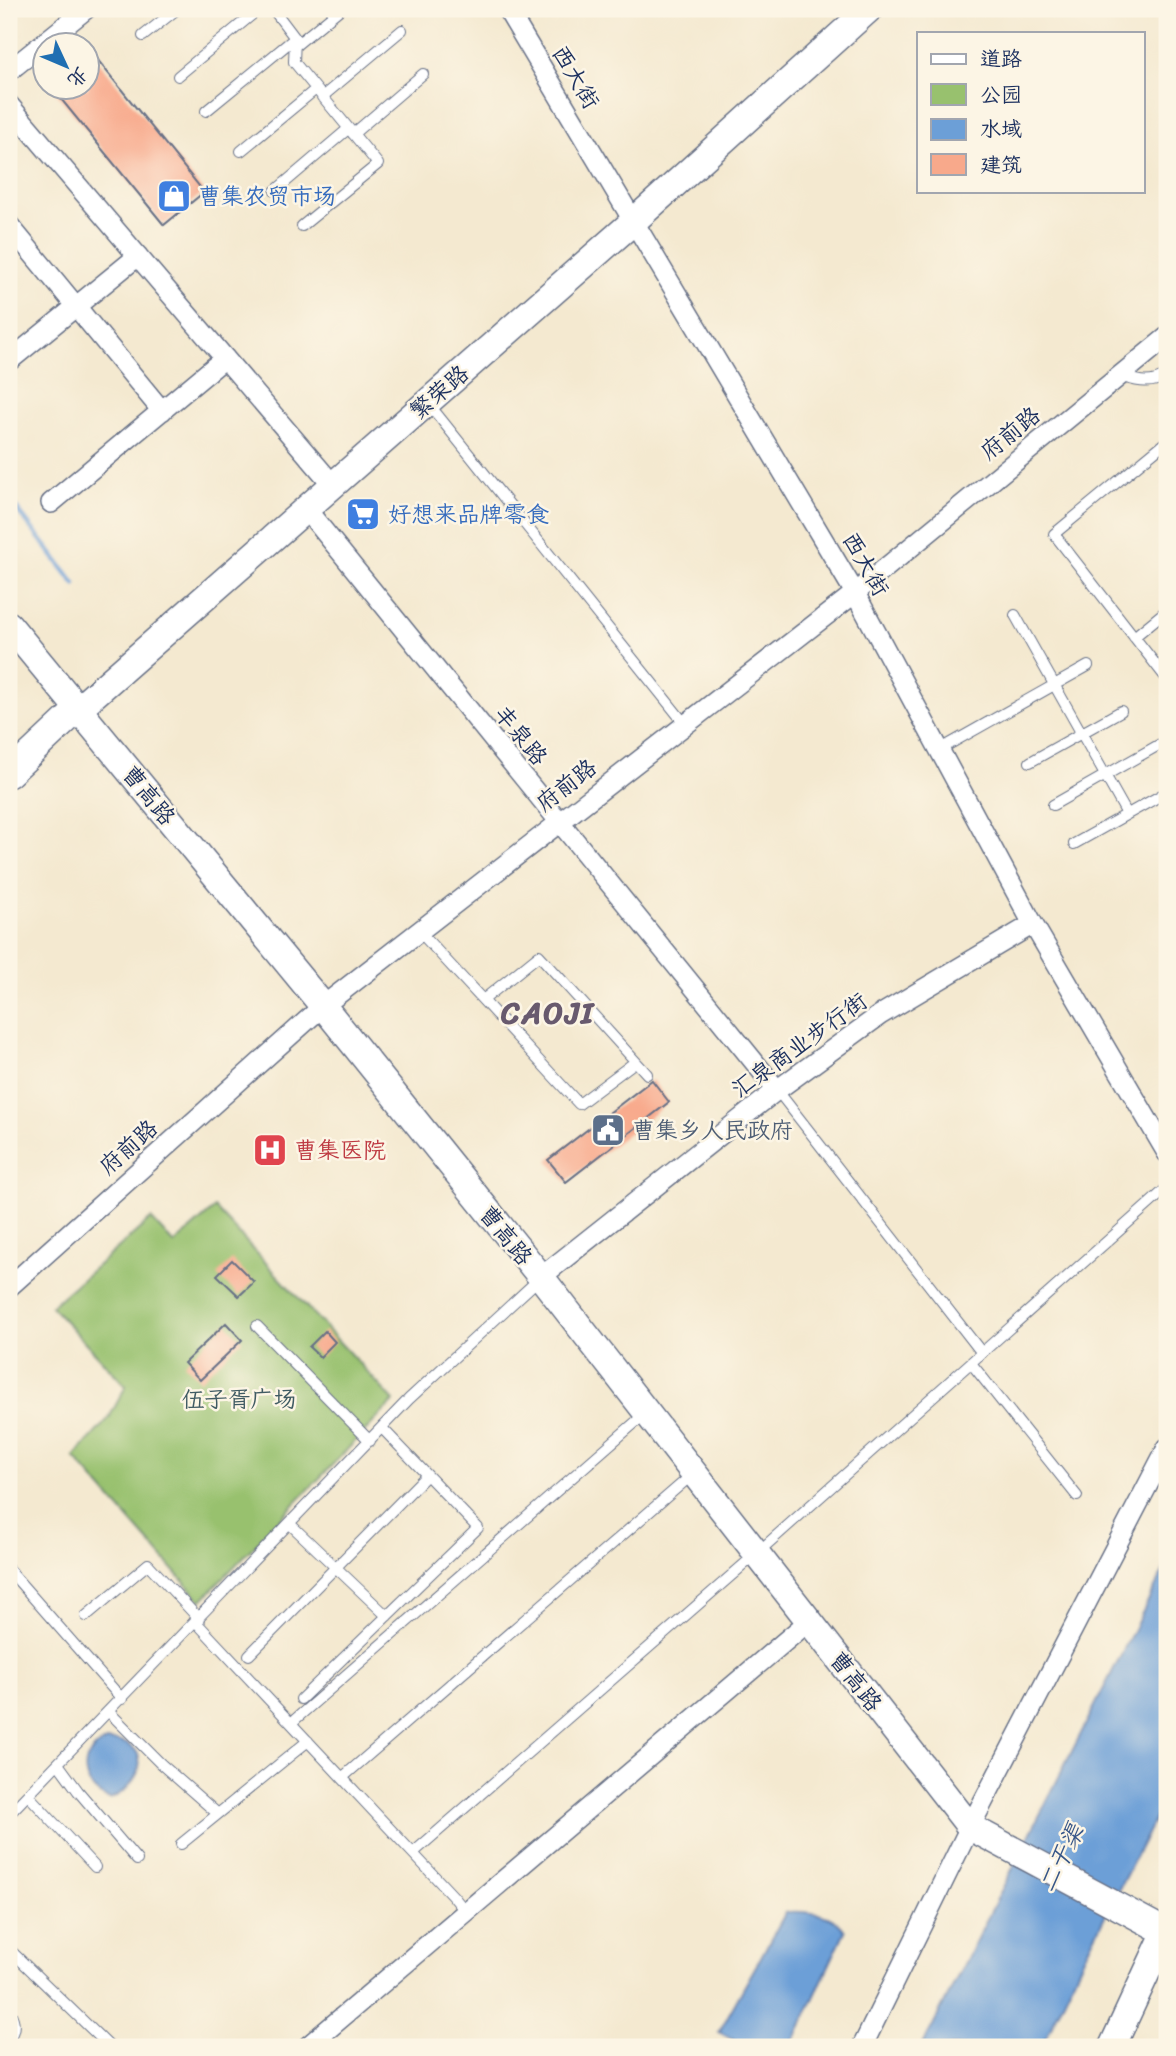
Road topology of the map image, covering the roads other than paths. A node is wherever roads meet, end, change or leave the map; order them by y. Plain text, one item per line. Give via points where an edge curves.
1 (86, 9) edge
2 (177, 9) edge
3 (259, 9) edge
4 (273, 9) edge
5 (340, 9) edge
6 (507, 9) edge
7 (869, 9) edge
8 (402, 30) dead end
9 (143, 37) dead end
10 (295, 42) junction
11 (9, 71) edge
12 (423, 74) dead end
13 (178, 76) dead end
14 (319, 93) junction
15 (9, 105) edge
16 (206, 111) dead end
17 (350, 131) junction
18 (242, 150) dead end
19 (275, 191) dead end
20 (634, 221) junction
21 (9, 225) edge
22 (302, 226) dead end
23 (138, 256) junction
24 (76, 307) junction
25 (1167, 337) edge
26 (225, 358) junction
27 (9, 361) edge
28 (1119, 376) junction
29 (1166, 378) edge
30 (428, 402) junction
31 (162, 411) junction
32 (1167, 441) edge
33 (333, 485) junction
34 (51, 503) dead end
35 (306, 509) junction
36 (855, 593) junction
37 (1167, 610) edge
38 (1015, 614) dead end
39 (9, 625) edge
40 (1134, 637) junction
41 (1088, 666) dead end
42 (1167, 679) edge
43 (1055, 685) junction
44 (78, 709) junction
45 (1121, 711) dead end
46 (685, 724) junction
47 (1082, 733) junction
48 (1164, 742) dead end
49 (939, 750) junction
50 (1030, 762) dead end
51 (9, 774) edge
52 (1106, 775) junction
53 (1167, 792) edge
54 (1053, 805) dead end
55 (1128, 814) junction
56 (559, 821) junction
57 (1073, 844) dead end
58 (1033, 924) junction
59 (419, 931) junction
60 (483, 1000) junction
61 (323, 1006) junction
62 (635, 1062) junction
63 (647, 1074) dead end
64 (777, 1090) junction
65 (1167, 1153) edge
66 (1167, 1188) edge
67 (541, 1277) junction
68 (9, 1287) edge
69 (257, 1326) dead end
70 (982, 1353) junction
71 (971, 1363) junction
72 (646, 1412) junction
73 (382, 1428) junction
74 (370, 1441) junction
75 (1167, 1448) edge
76 (693, 1473) junction
77 (427, 1475) junction
78 (1077, 1496) dead end
79 (290, 1524) junction
80 (756, 1554) junction
81 (336, 1567) junction
82 (9, 1570) edge
83 (86, 1616) dead end
84 (387, 1616) junction
85 (198, 1620) junction
86 (809, 1621) junction
87 (249, 1655) dead end
88 (122, 1699) junction
89 (301, 1699) dead end
90 (109, 1712) junction
91 (291, 1723) junction
92 (308, 1741) junction
93 (59, 1765) junction
94 (343, 1777) junction
95 (28, 1795) junction
96 (9, 1814) edge
97 (218, 1814) junction
98 (970, 1827) junction
99 (181, 1844) dead end
100 (413, 1853) junction
101 (137, 1860) dead end
102 (95, 1867) dead end
103 (466, 1912) junction
104 (1167, 1931) edge
105 (9, 1949) edge
106 (9, 2010) edge
107 (9, 2039) edge
108 (110, 2047) edge
109 (307, 2047) edge
110 (862, 2047) edge
111 (1112, 2047) edge

1 - 11 street
2 - 9 lane
3 - 13 lane
4 - 10 lane
5 - 10 lane
6 - 20 street, 西大街
7 - 20 street, 繁荣路
8 - 14 lane
10 - 14 lane via 294,62
10 - 16 lane
12 - 17 lane
14 - 17 lane
14 - 18 lane
15 - 23 street
17 - 19 lane
17 - 22 lane via 378,164
20 - 30 street, 繁荣路
20 - 36 street, 西大街
21 - 24 street
23 - 24 street
23 - 26 street
24 - 27 street
24 - 31 street
25 - 28 street, 府前路
26 - 31 street
26 - 33 street
28 - 29 lane via 1144,383
28 - 36 street, 府前路
30 - 33 street, 繁荣路
30 - 46 lane
31 - 34 street
32 - 40 lane via 1054,534
33 - 35 street, 繁荣路
35 - 44 street, 繁荣路
35 - 56 street, 丰泉路
36 - 46 street, 府前路
36 - 49 street, 西大街
37 - 40 lane
38 - 43 lane
39 - 44 street, 曹高路
40 - 42 lane
41 - 43 lane
43 - 47 lane
43 - 49 lane
44 - 51 street, 繁荣路
44 - 61 street, 曹高路
45 - 47 lane
46 - 56 street, 府前路
47 - 50 lane
47 - 52 lane
48 - 52 lane
49 - 58 street, 西大街
52 - 54 lane
52 - 55 lane
53 - 55 lane
55 - 57 lane
56 - 59 street, 府前路
56 - 64 street, 丰泉路
58 - 64 street, 汇泉商业步行街 via 880,1015
58 - 65 street, 西大街
59 - 60 lane
59 - 61 street, 府前路
60 - 62 lane via 579,1104
60 - 62 lane via 539,955
61 - 67 street, 曹高路
61 - 68 street, 府前路
62 - 63 lane
64 - 67 street, 汇泉商业步行街
64 - 70 lane
66 - 70 lane
67 - 72 street, 曹高路
67 - 73 lane
69 - 74 lane
70 - 71 lane
71 - 78 lane
71 - 80 lane
72 - 76 street, 曹高路
72 - 91 lane
73 - 74 lane
73 - 77 lane
74 - 79 lane
75 - 98 street
76 - 80 street, 曹高路
76 - 94 lane
77 - 81 lane
77 - 84 lane via 478,1528
79 - 81 lane
79 - 85 lane
80 - 86 street, 曹高路
80 - 100 lane
81 - 84 lane
81 - 87 lane
82 - 88 lane
83 - 85 lane via 148,1564
84 - 89 lane
85 - 88 lane
85 - 91 lane
86 - 98 street, 曹高路
86 - 103 street
88 - 90 lane
90 - 93 lane
90 - 97 lane
91 - 92 lane
92 - 94 lane
92 - 97 lane
93 - 95 lane
93 - 101 lane
94 - 100 lane
95 - 96 lane
95 - 102 lane
97 - 99 lane
98 - 104 street, 曹高路
98 - 110 street
100 - 103 lane
103 - 109 street
104 - 111 street
105 - 108 lane
106 - 107 lane via 15,2022

